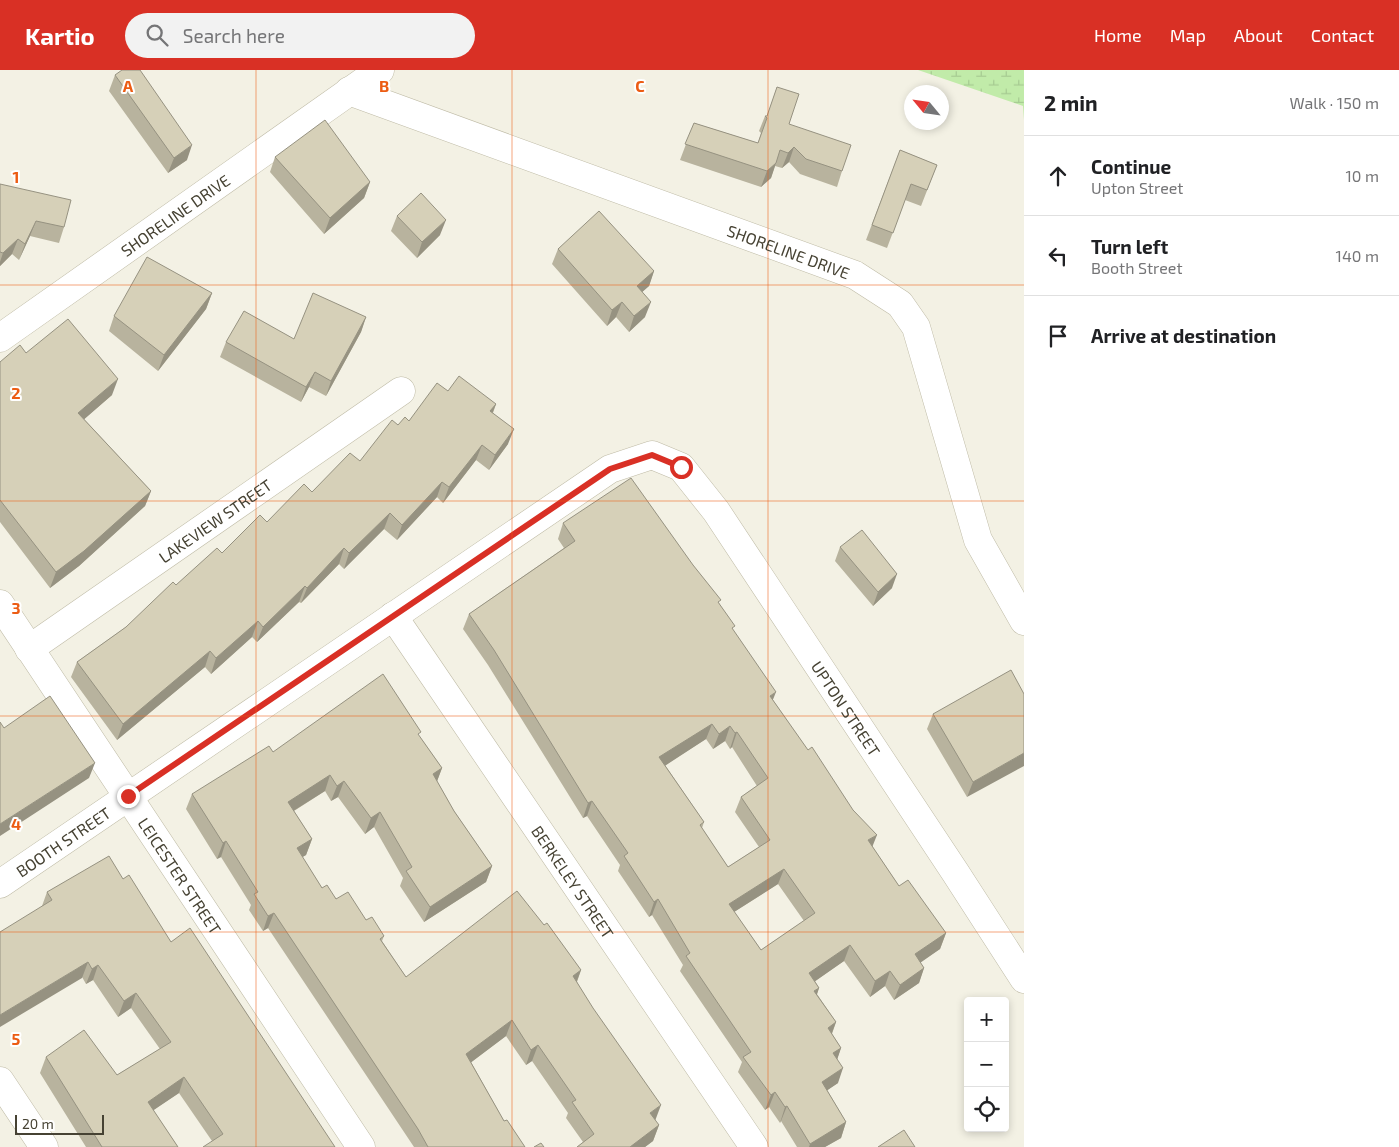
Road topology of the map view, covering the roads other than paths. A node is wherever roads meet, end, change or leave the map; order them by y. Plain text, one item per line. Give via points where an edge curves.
1 (380, 70) edge
2 (349, 91) junction
3 (0, 338) edge
4 (401, 392) dead end
5 (652, 455) joint
6 (0, 604) edge
7 (393, 616) junction
8 (1024, 621) edge
9 (29, 649) junction
10 (128, 796) junction
11 (0, 884) edge
12 (1024, 979) edge
13 (0, 1081) edge
14 (44, 1147) edge
15 (361, 1147) edge
16 (754, 1147) edge

1 - 2 street, SHORELINE DRIVE
2 - 3 street, SHORELINE DRIVE
2 - 8 street, SHORELINE DRIVE via 855,274 900,304 916,327 978,540
4 - 9 street, LAKEVIEW STREET
5 - 7 street, BOOTH STREET via 610,469
5 - 12 street, UPTON STREET via 681,467 716,511
6 - 9 street, LEICESTER STREET
7 - 10 street, BOOTH STREET
7 - 16 street, BERKELEY STREET
9 - 10 street, LEICESTER STREET
10 - 11 street, BOOTH STREET
10 - 15 street, LEICESTER STREET
13 - 14 street

